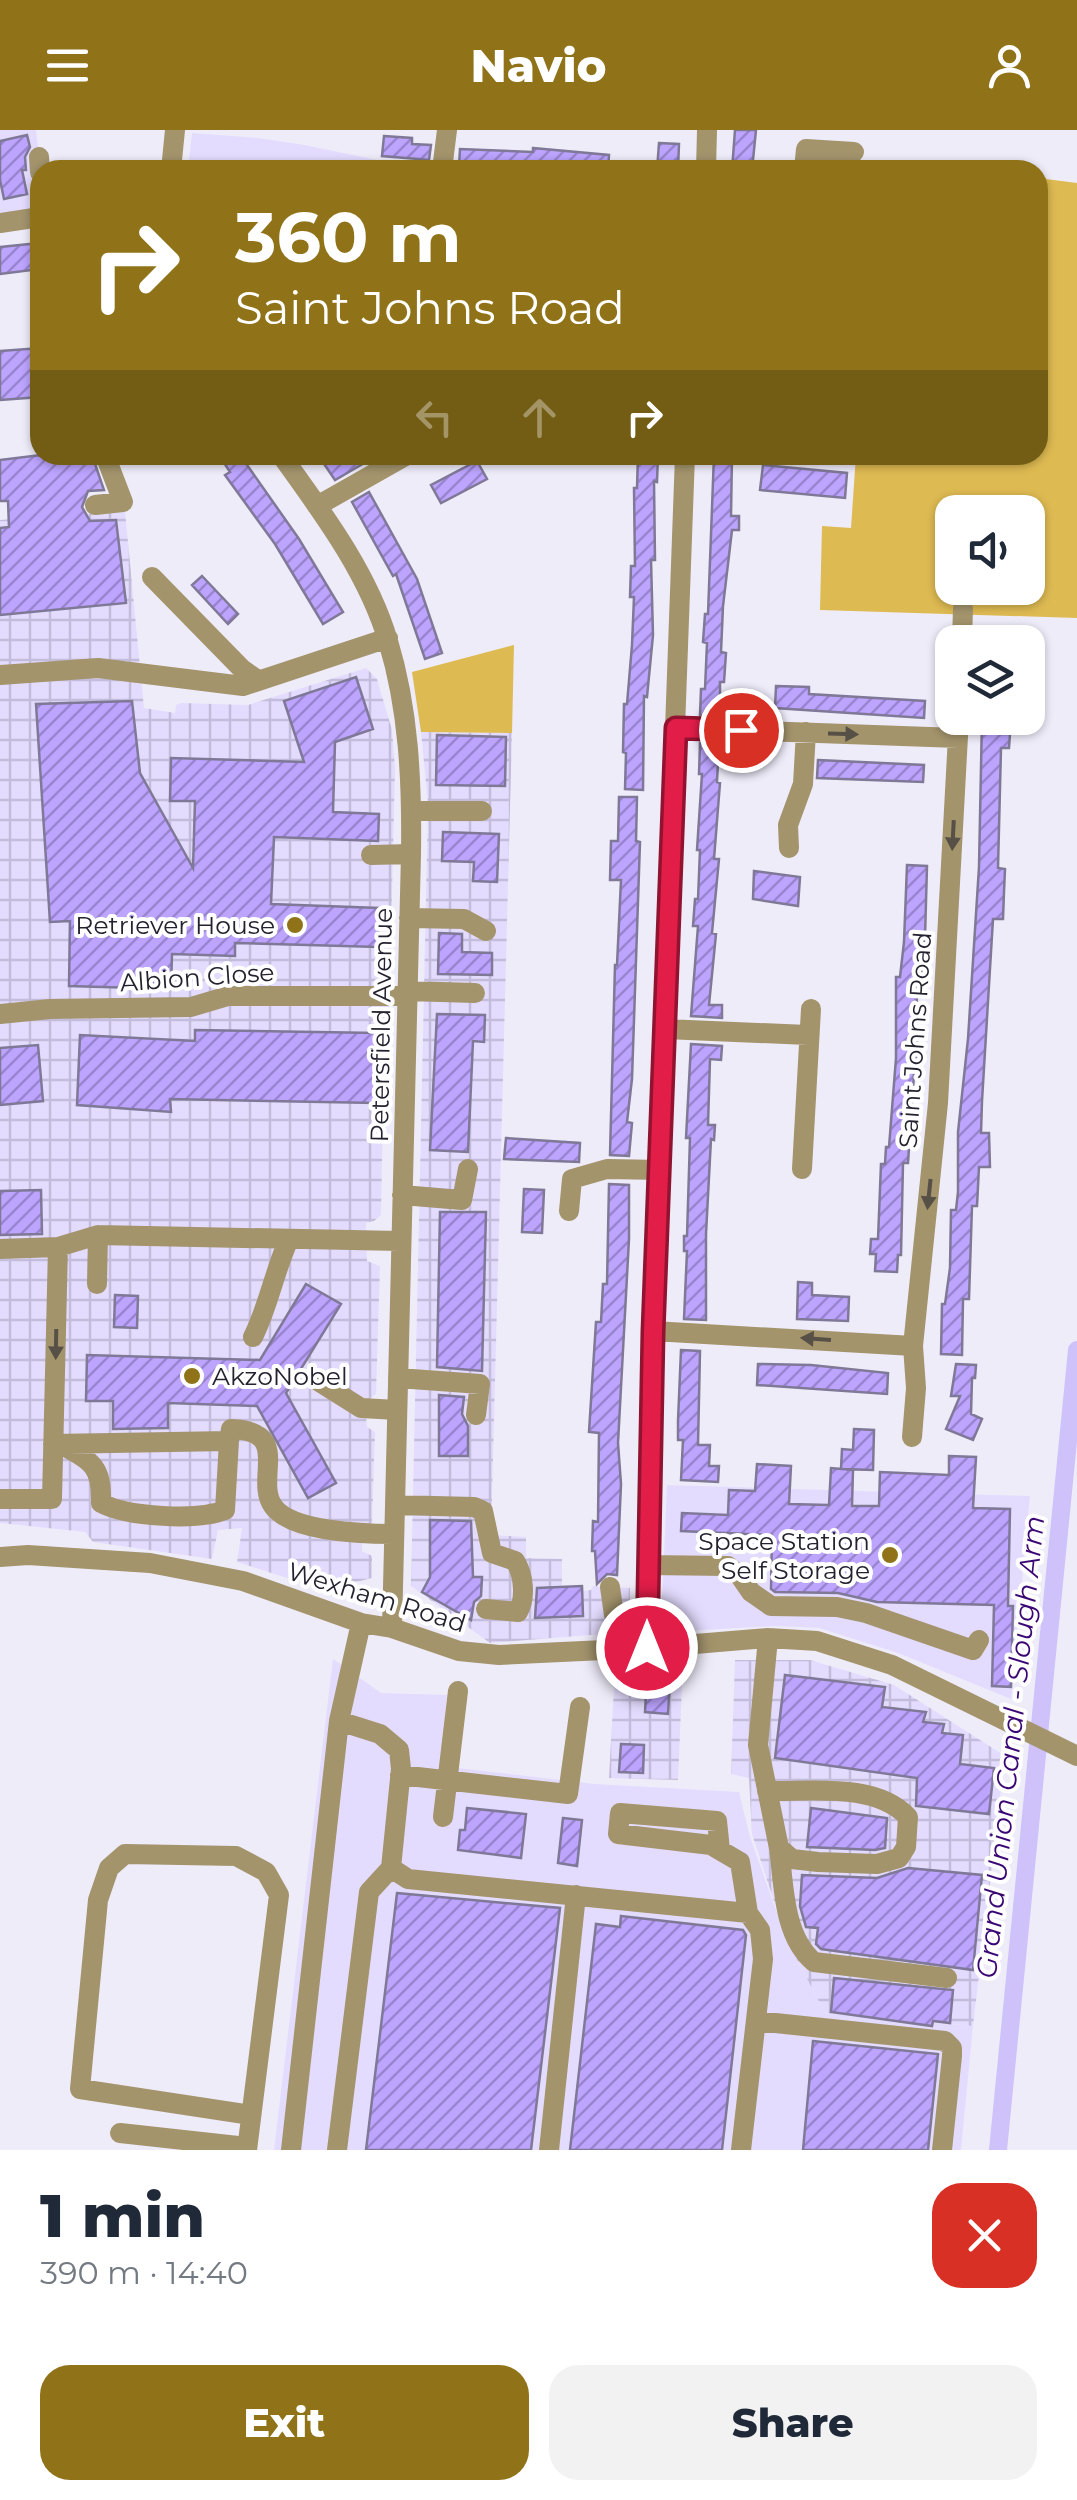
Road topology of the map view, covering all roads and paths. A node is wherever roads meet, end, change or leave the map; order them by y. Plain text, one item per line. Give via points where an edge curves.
1 (175, 130) edge
2 (447, 130) edge
3 (707, 130) edge
4 (854, 152) dead end
5 (172, 160) edge
6 (443, 160) edge
7 (706, 160) edge
8 (805, 160) edge
9 (30, 218) edge
10 (0, 223) edge
11 (109, 465) edge
12 (288, 465) edge
13 (389, 465) edge
14 (685, 465) edge
15 (95, 505) dead end
16 (317, 506) junction
17 (152, 577) dead end
18 (963, 608) dead end
19 (962, 625) edge
20 (388, 638) junction
21 (0, 675) edge
22 (259, 682) junction
23 (676, 728) junction
24 (935, 729) edge
25 (806, 732) junction
26 (959, 735) edge
27 (411, 811) junction
28 (482, 811) dead end
29 (790, 848) dead end
30 (410, 854) junction
31 (371, 856) dead end
32 (409, 918) junction
33 (486, 931) dead end
34 (407, 993) junction
35 (475, 993) dead end
36 (811, 1009) dead end
37 (0, 1014) edge
38 (665, 1029) junction
39 (808, 1035) junction
40 (468, 1169) dead end
41 (802, 1169) dead end
42 (660, 1170) junction
43 (402, 1195) junction
44 (569, 1211) dead end
45 (98, 1235) junction
46 (289, 1239) junction
47 (400, 1241) junction
48 (58, 1247) junction
49 (0, 1250) edge
50 (96, 1284) dead end
51 (653, 1332) junction
52 (253, 1337) dead end
53 (913, 1346) junction
54 (398, 1378) junction
55 (318, 1381) dead end
56 (397, 1410) junction
57 (476, 1415) dead end
58 (912, 1437) dead end
59 (230, 1441) junction
60 (58, 1444) junction
61 (0, 1499) edge
62 (395, 1505) junction
63 (394, 1534) junction
64 (0, 1557) edge
65 (647, 1565) junction
66 (610, 1587) dead end
67 (486, 1609) dead end
68 (361, 1623) junction
69 (646, 1626) junction
70 (392, 1628) junction
71 (768, 1638) junction
72 (979, 1640) dead end
73 (647, 1648) junction
74 (458, 1691) dead end
75 (580, 1706) dead end
76 (339, 1721) junction
77 (1075, 1755) edge
78 (400, 1775) junction
79 (448, 1780) junction
80 (766, 1791) junction
81 (443, 1817) dead end
82 (779, 1848) junction
83 (720, 1850) junction
84 (391, 1868) junction
85 (576, 1896) junction
86 (748, 1913) junction
87 (948, 1978) dead end
88 (756, 2021) junction
89 (251, 2116) junction
90 (120, 2134) dead end
91 (247, 2148) edge
92 (291, 2150) edge
93 (337, 2150) edge
94 (549, 2150) edge
95 (742, 2150) edge
96 (942, 2150) edge

1 - 5 street
2 - 6 street
3 - 7 street
4 - 8 street via 806,149
9 - 10 street
11 - 15 street via 123,502
12 - 16 street, Petersfield Avenue
13 - 16 street
14 - 23 street
16 - 20 street, Petersfield Avenue via 352,560
17 - 22 street
18 - 19 street
20 - 22 street
20 - 27 street, Petersfield Avenue via 402,697
21 - 22 street via 98,668 242,686
23 - 25 street, Saint Johns Road
23 - 38 street
25 -> 24 street, Saint Johns Road
25 - 29 street via 802,784 779,826
26 -> 53 street, Saint Johns Road via 938,1103
27 - 28 street
27 - 30 street, Petersfield Avenue
30 - 31 street
30 - 32 street, Petersfield Avenue
32 - 33 street via 464,919
32 - 34 street, Petersfield Avenue
34 - 35 street, Albion Close
34 - 37 street, Albion Close via 228,996 191,1007
34 - 43 street, Petersfield Avenue
36 - 39 street
38 - 39 street
38 - 42 street
39 - 41 street
40 - 43 street via 462,1200
42 - 44 street via 607,1168 572,1179
42 - 51 street
43 - 47 street, Petersfield Avenue
45 - 46 street
45 - 48 street
45 - 50 street
46 - 47 street
46 - 52 street
47 - 54 street, Petersfield Avenue
48 - 49 street
48 -> 60 street
53 -> 51 street
51 - 65 street
53 - 58 street, Saint Johns Road
54 - 56 street, Petersfield Avenue
54 - 57 street via 480,1384
55 - 56 street via 361,1408
56 - 62 street, Petersfield Avenue
59 - 60 street
59 - 60 street via 225,1510 208,1517 115,1511 101,1503 102,1478 89,1460
59 - 63 street via 231,1429 261,1439 271,1458 266,1481 272,1505 286,1516 354,1534
60 - 61 street via 52,1499
62 - 63 street, Petersfield Avenue
62 - 67 street via 483,1511 492,1553 515,1561 522,1581 518,1612
63 - 70 street, Petersfield Avenue
64 - 68 street, Wexham Road via 150,1563 243,1581
65 - 69 street
65 - 72 street via 728,1566 770,1606 836,1606 974,1650
66 - 69 street via 614,1615
68 - 70 street, Wexham Road
68 - 76 street
69 - 73 street
70 - 73 street, Wexham Road via 460,1651 499,1655
71 - 73 street, Wexham Road
71 - 77 street, Wexham Road via 817,1640 856,1652
71 - 80 street via 758,1744
74 - 79 street
75 - 79 street via 568,1794
76 - 78 street via 380,1734 399,1750
76 - 92 street
78 - 79 street
78 - 84 street
79 - 81 street
80 - 82 street
80 - 82 street via 880,1797 908,1817 906,1847 888,1863 792,1859
82 - 87 street via 789,1919 814,1962
83 - 83 street via 618,1834 620,1813 716,1821
83 - 86 street via 740,1862
84 - 85 street via 408,1879
84 - 93 street via 369,1892
85 - 86 street
85 - 94 street
86 - 88 street via 760,1930 763,1959
88 - 95 street
88 - 96 street via 945,2041 952,2056
89 - 89 street via 279,1894 266,1872 236,1856 125,1854 108,1868 98,1900 80,2090
89 - 91 street
90 - 91 street

